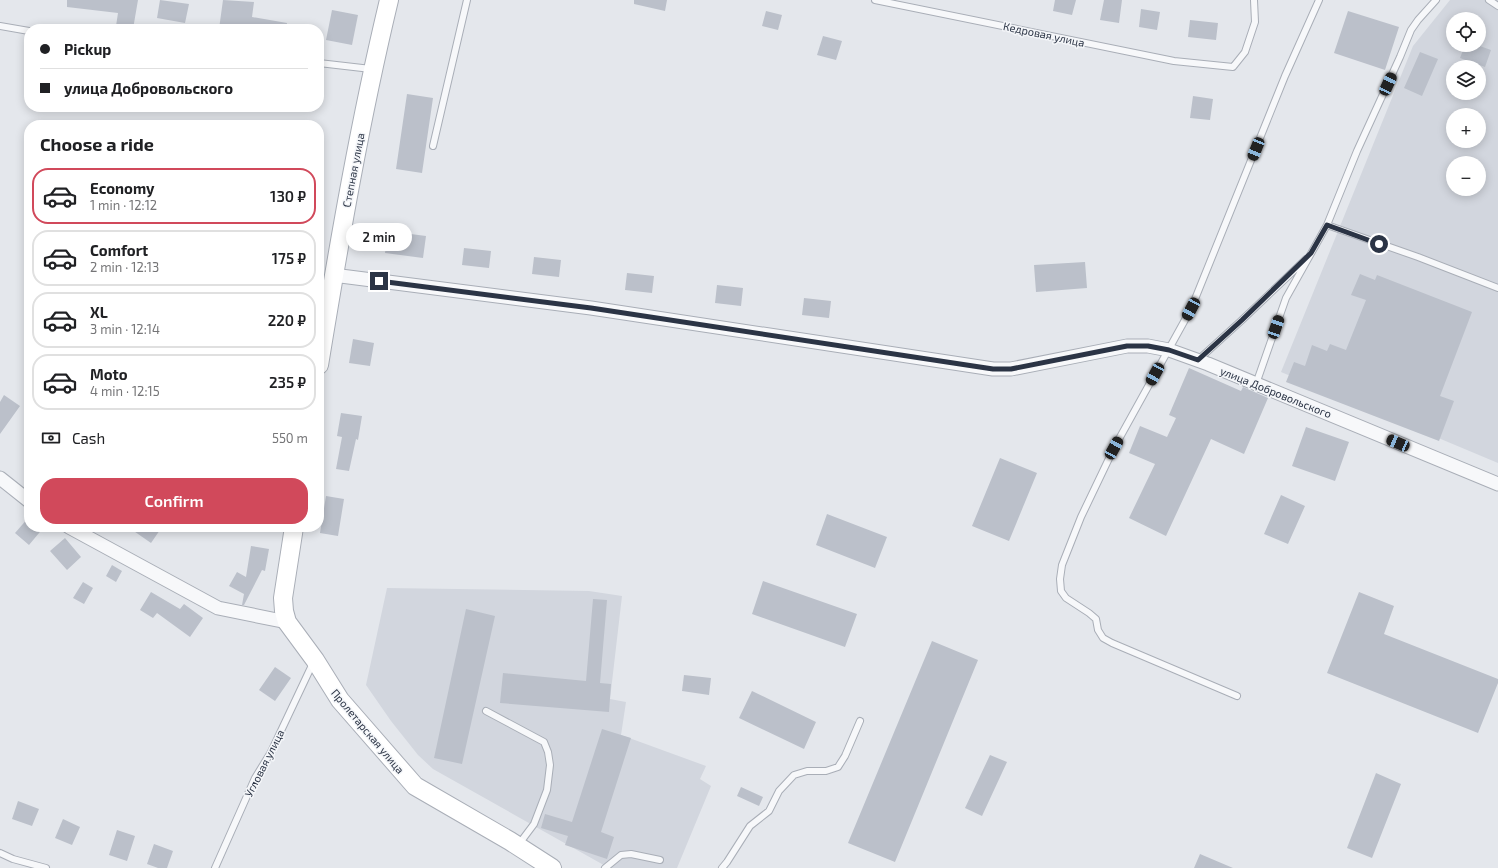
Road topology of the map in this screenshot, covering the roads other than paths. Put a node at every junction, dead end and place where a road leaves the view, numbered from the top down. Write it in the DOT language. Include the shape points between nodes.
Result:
graph roads {
  1 [pos="389,0"];
  2 [pos="467,0"];
  3 [pos="875,0"];
  4 [pos="1254,0"];
  5 [pos="1319,0"];
  6 [pos="1436,0"];
  7 [pos="1489,0"];
  8 [pos="1498,6"];
  9 [pos="0,26"];
  10 [pos="24,30"];
  11 [pos="324,64"];
  12 [pos="373,69"];
  13 [pos="433,146"];
  14 [pos="1327,225"];
  15 [pos="1311,253"];
  16 [pos="333,275"];
  17 [pos="1498,288"];
  18 [pos="324,333"];
  19 [pos="1169,350"];
  20 [pos="1198,360"];
  21 [pos="1256,384"];
  22 [pos="0,478"];
  23 [pos="1498,484"];
  24 [pos="24,497"];
  25 [pos="78,532"];
  26 [pos="293,532"];
  27 [pos="287,622"];
  28 [pos="315,660"];
  29 [pos="1237,696"];
  30 [pos="486,711"];
  31 [pos="860,721"];
  32 [pos="518,846"];
  33 [pos="0,853"];
  34 [pos="660,860"];
  35 [pos="46,868"];
  36 [pos="215,868"];
  37 [pos="552,868"];
  38 [pos="604,868"];
  39 [pos="722,868"];
  1 -- 12 [label="street, Степная улица"];
  2 -- 13 [label="lane"];
  3 -- 4 [label="lane, Кедровая улица" via="1174,61 1233,67 1245,52 1255,22"];
  5 -- 19 [label="lane" via="1285,76 1191,309"];
  6 -- 14 [label="lane" via="1411,30"];
  7 -- 8 [label="lane"];
  9 -- 10 [label="lane"];
  11 -- 12 [label="lane"];
  12 -- 16 [label="street, Степная улица"];
  14 -- 15 [label="lane"];
  14 -- 17 [label="lane"];
  15 -- 20 [label="lane"];
  15 -- 21 [label="lane" via="1286,298"];
  16 -- 18 [label="street, Степная улица"];
  16 -- 19 [label="street, улица Добровольского" via="591,308 993,369 1011,369 1127,346"];
  19 -- 20 [label="street, улица Добровольского"];
  19 -- 29 [label="lane" via="1114,448 1081,517 1062,564 1061,591 1066,598 1096,619 1103,638"];
  20 -- 21 [label="street, улица Добровольского"];
  21 -- 23 [label="street, улица Добровольского"];
  22 -- 24 [label="street"];
  25 -- 27 [label="street" via="218,608"];
  26 -- 27 [label="street" via="283,598"];
  27 -- 28 [label="street, Пролетарская улица"];
  28 -- 32 [label="street, Пролетарская улица" via="340,700 415,786"];
  28 -- 36 [label="lane, Угловая улица" via="271,752 255,778"];
  30 -- 32 [label="lane" via="544,742 548,752 550,765 547,790 534,824"];
  31 -- 39 [label="lane" via="838,767 794,775 779,791 769,811 750,826"];
  32 -- 37 [label="street, Пролетарская улица"];
  33 -- 35 [label="lane"];
  34 -- 38 [label="lane" via="631,854 621,855"];
}
